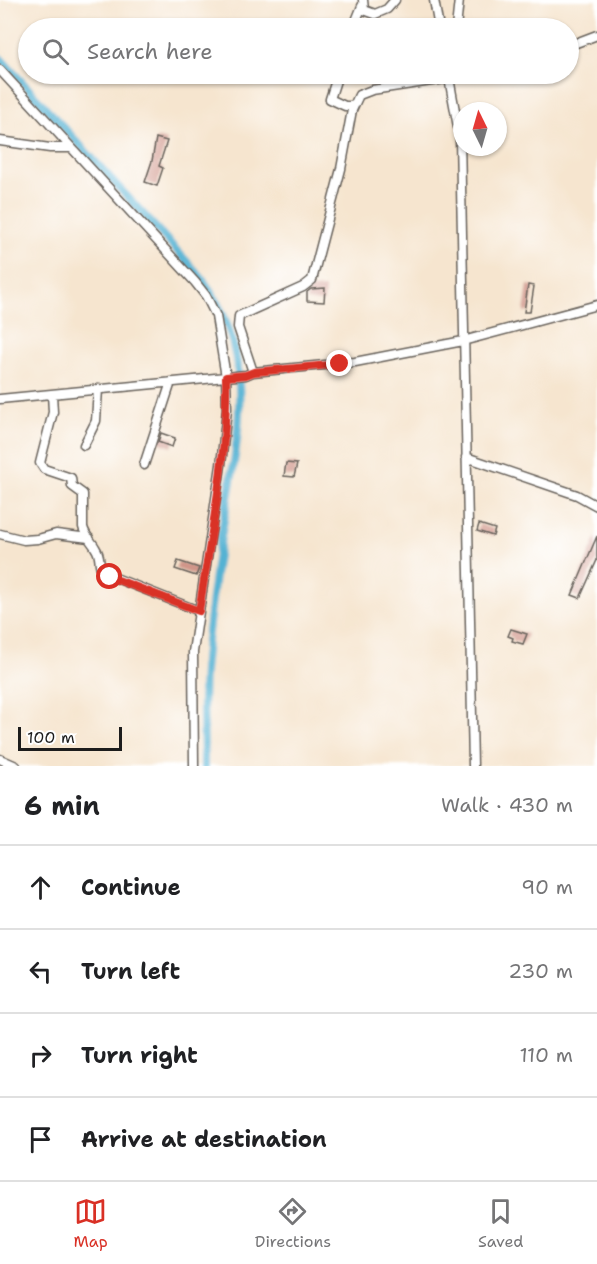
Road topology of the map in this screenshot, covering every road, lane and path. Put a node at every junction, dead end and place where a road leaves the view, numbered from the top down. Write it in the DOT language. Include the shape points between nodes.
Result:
graph roads {
  1 [pos="395,0"];
  2 [pos="434,0"];
  3 [pos="459,0"];
  4 [pos="362,3"];
  5 [pos="357,18"];
  6 [pos="437,18"];
  7 [pos="457,18"];
  8 [pos="597,35"];
  9 [pos="579,42"];
  10 [pos="0,70"];
  11 [pos="335,84"];
  12 [pos="410,84"];
  13 [pos="450,84"];
  14 [pos="350,106"];
  15 [pos="0,141"];
  16 [pos="70,148"];
  17 [pos="597,305"];
  18 [pos="463,340"];
  19 [pos="250,374"];
  20 [pos="230,377"];
  21 [pos="171,382"];
  22 [pos="98,389"];
  23 [pos="52,394"];
  24 [pos="0,399"];
  25 [pos="84,446"];
  26 [pos="466,458"];
  27 [pos="144,465"];
  28 [pos="597,506"];
  29 [pos="0,534"];
  30 [pos="89,538"];
  31 [pos="199,611"];
  32 [pos="0,759"];
  33 [pos="16,766"];
  34 [pos="194,766"];
  35 [pos="472,766"];
  1 -- 4 [label="street" via="375,14 367,12"];
  2 -- 6 [label="street"];
  3 -- 7 [label="street"];
  4 -- 5 [label="street"];
  8 -- 9 [label="street"];
  10 -- 16 [label="street"];
  11 -- 14 [label="street" via="330,99"];
  12 -- 14 [label="street" via="365,92"];
  13 -- 18 [label="street" via="460,138"];
  14 -- 19 [label="street" via="341,169 312,280 239,316 238,327"];
  15 -- 16 [label="street"];
  16 -- 20 [label="street" via="206,296 216,316"];
  17 -- 18 [label="street"];
  18 -- 19 [label="street" via="348,363"];
  18 -- 26 [label="street"];
  19 -- 20 [label="street"];
  20 -- 21 [label="street"];
  20 -- 31 [label="street"];
  21 -- 22 [label="street"];
  21 -- 27 [label="street"];
  22 -- 23 [label="street"];
  22 -- 25 [label="street" via="96,421"];
  23 -- 24 [label="street"];
  23 -- 30 [label="street" via="53,412 40,464 71,478 72,486 83,494 83,527"];
  26 -- 28 [label="street" via="577,495"];
  26 -- 35 [label="street"];
  29 -- 30 [label="street" via="24,540 56,534"];
  30 -- 31 [label="street" via="103,573"];
  31 -- 34 [label="street" via="194,652"];
  32 -- 33 [label="street"];
}
